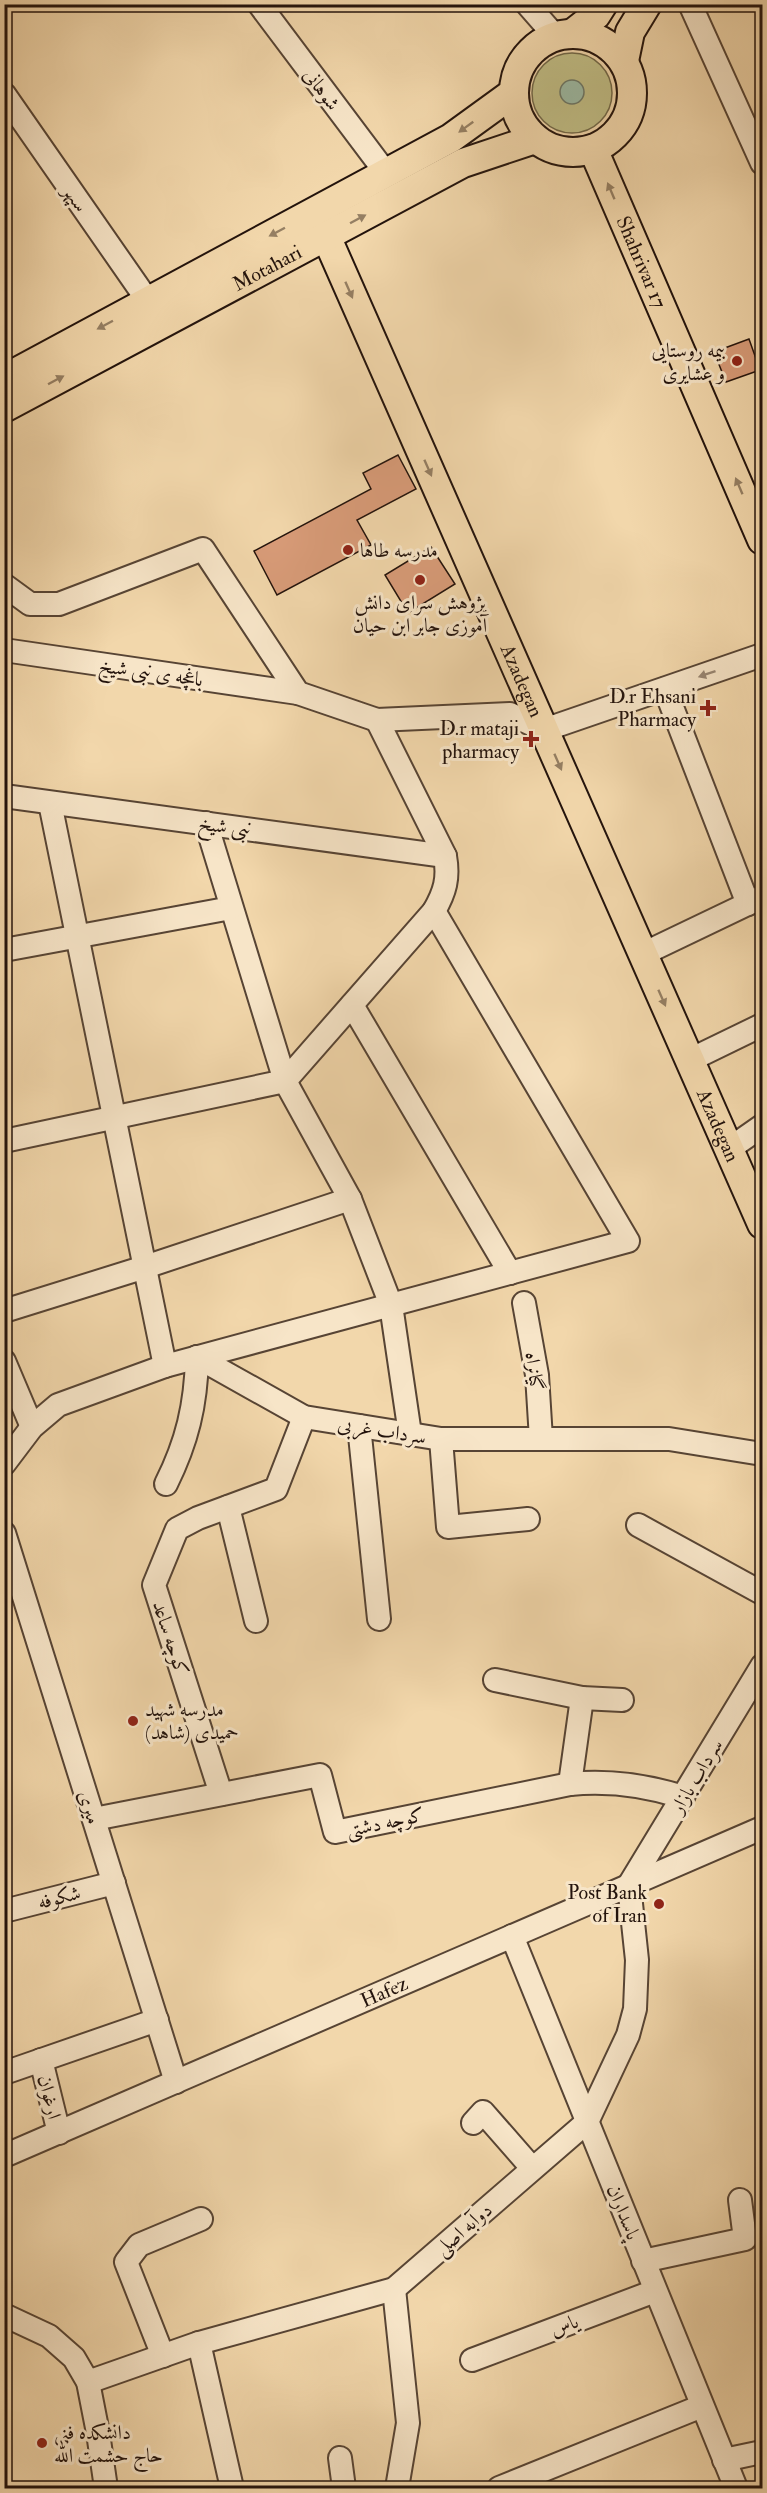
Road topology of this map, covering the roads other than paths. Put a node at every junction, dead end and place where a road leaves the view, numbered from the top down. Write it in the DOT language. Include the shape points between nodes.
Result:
graph roads {
  1 [pos="259,4"];
  2 [pos="527,4"];
  3 [pos="603,4"];
  4 [pos="647,4"];
  5 [pos="690,4"];
  6 [pos="564,35"];
  7 [pos="624,61"];
  8 [pos="513,93"];
  9 [pos="4,94"];
  10 [pos="535,139"];
  11 [pos="593,149"];
  12 [pos="762,163"];
  13 [pos="386,173"];
  14 [pos="326,236"];
  15 [pos="148,302"];
  16 [pos="4,379"];
  17 [pos="4,408"];
  18 [pos="762,540"];
  19 [pos="4,585"];
  20 [pos="4,650"];
  21 [pos="762,655"];
  22 [pos="664,689"];
  23 [pos="298,693"];
  24 [pos="376,720"];
  25 [pos="544,730"];
  26 [pos="4,796"];
  27 [pos="50,803"];
  28 [pos="206,824"];
  29 [pos="445,856"];
  30 [pos="755,901"];
  31 [pos="231,908"];
  32 [pos="434,911"];
  33 [pos="76,937"];
  34 [pos="4,950"];
  35 [pos="643,954"];
  36 [pos="352,1005"];
  37 [pos="762,1025"];
  38 [pos="690,1060"];
  39 [pos="285,1081"];
  40 [pos="114,1116"];
  41 [pos="762,1127"];
  42 [pos="4,1141"];
  43 [pos="729,1149"];
  44 [pos="350,1199"];
  45 [pos="762,1224"];
  46 [pos="145,1267"];
  47 [pos="510,1273"];
  48 [pos="524,1303"];
  49 [pos="391,1305"];
  50 [pos="4,1311"];
  51 [pos="196,1357"];
  52 [pos="4,1361"];
  53 [pos="165,1366"];
  54 [pos="304,1417"];
  55 [pos="359,1426"];
  56 [pos="32,1427"];
  57 [pos="410,1434"];
  58 [pos="441,1439"];
  59 [pos="541,1439"];
  60 [pos="762,1455"];
  61 [pos="4,1464"];
  62 [pos="166,1484"];
  63 [pos="228,1507"];
  64 [pos="528,1519"];
  65 [pos="638,1525"];
  66 [pos="4,1533"];
  67 [pos="762,1593"];
  68 [pos="379,1619"];
  69 [pos="256,1621"];
  70 [pos="762,1666"];
  71 [pos="495,1680"];
  72 [pos="582,1698"];
  73 [pos="622,1700"];
  74 [pos="570,1784"];
  75 [pos="221,1794"];
  76 [pos="683,1797"];
  77 [pos="94,1819"];
  78 [pos="762,1828"];
  79 [pos="114,1883"];
  80 [pos="629,1886"];
  81 [pos="4,1911"];
  82 [pos="512,1936"];
  83 [pos="157,2020"];
  84 [pos="41,2060"];
  85 [pos="4,2073"];
  86 [pos="176,2082"];
  87 [pos="587,2122"];
  88 [pos="473,2123"];
  89 [pos="59,2133"];
  90 [pos="4,2157"];
  91 [pos="532,2168"];
  92 [pos="740,2200"];
  93 [pos="201,2218"];
  94 [pos="644,2260"];
  95 [pos="394,2289"];
  96 [pos="656,2291"];
  97 [pos="4,2315"];
  98 [pos="199,2343"];
  99 [pos="163,2356"];
  100 [pos="472,2360"];
  101 [pos="88,2382"];
  102 [pos="702,2406"];
  103 [pos="762,2452"];
  104 [pos="340,2458"];
  105 [pos="724,2460"];
  106 [pos="106,2488"];
  107 [pos="231,2488"];
  108 [pos="344,2488"];
  109 [pos="397,2488"];
  110 [pos="499,2488"];
  111 [pos="736,2488"];
  1 -- 13 [label="street, شوهانی"];
  2 -- 6 [label="street"];
  3 -- 6 [label="main road" via="596,15"];
  4 -- 7 [label="main road" via="630,32"];
  5 -- 12 [label="street"];
  6 -- 7 [label="main road" via="591,36 608,45"];
  6 -- 8 [label="main road" via="538,45 525,58"];
  7 -- 11 [label="main road" via="633,92 630,110 622,127"];
  8 -- 10 [label="main road" via="516,112"];
  8 -- 13 [label="main road, Motahari, one-way" via="451,138"];
  9 -- 15 [label="street, سپهر"];
  10 -- 11 [label="main road" via="556,150 574,153"];
  14 -- 10 [label="main road, Motahari, one-way" via="463,163"];
  18 -- 11 [label="main road, Shahrivar 17, one-way"];
  13 -- 15 [label="main road, Motahari, one-way"];
  17 -- 14 [label="main road, Motahari, one-way"];
  14 -- 25 [label="main road, Azadegan, one-way"];
  15 -- 16 [label="main road, Motahari, one-way"];
  19 -- 23 [label="street" via="30,604 59,604 203,549"];
  20 -- 23 [label="street, باغچه ی نبی شیخ"];
  21 -- 22 [label="street, one-way"];
  22 -- 25 [label="street"];
  22 -- 30 [label="street"];
  23 -- 24 [label="street, باغچه ی نبی شیخ"];
  24 -- 25 [label="street" via="510,714"];
  24 -- 29 [label="street"];
  25 -- 35 [label="main road, Azadegan, one-way"];
  26 -- 27 [label="street, نبی شیخ"];
  27 -- 28 [label="street, نبی شیخ"];
  27 -- 33 [label="street"];
  28 -- 29 [label="street, نبی شیخ"];
  28 -- 31 [label="street"];
  29 -- 32 [label="street" via="445,892"];
  30 -- 35 [label="street"];
  31 -- 33 [label="street"];
  31 -- 39 [label="street"];
  32 -- 36 [label="street"];
  32 -- 47 [label="street" via="628,1241"];
  33 -- 34 [label="street"];
  33 -- 40 [label="street"];
  35 -- 38 [label="main road, Azadegan, one-way"];
  36 -- 39 [label="street"];
  36 -- 47 [label="street"];
  37 -- 38 [label="street"];
  38 -- 43 [label="main road, Azadegan"];
  39 -- 40 [label="street"];
  39 -- 44 [label="street"];
  40 -- 42 [label="street"];
  40 -- 46 [label="street"];
  41 -- 43 [label="street"];
  43 -- 45 [label="main road, Azadegan"];
  44 -- 46 [label="street"];
  44 -- 49 [label="street"];
  46 -- 50 [label="street"];
  46 -- 53 [label="street"];
  47 -- 49 [label="street"];
  48 -- 59 [label="street, گیانراه" via="537,1375"];
  49 -- 51 [label="street"];
  49 -- 57 [label="street"];
  51 -- 53 [label="street"];
  51 -- 54 [label="street, سرداب غربی"];
  51 -- 62 [label="street" via="196,1389 182,1452"];
  52 -- 56 [label="street"];
  53 -- 56 [label="street" via="58,1405"];
  54 -- 55 [label="street, سرداب غربی"];
  54 -- 63 [label="street" via="276,1489"];
  55 -- 57 [label="street, سرداب غربی"];
  55 -- 68 [label="street"];
  56 -- 61 [label="street"];
  57 -- 58 [label="street, سرداب غربی"];
  58 -- 59 [label="street, سرداب غربی"];
  58 -- 64 [label="street" via="448,1527"];
  59 -- 60 [label="street, سرداب غربی" via="669,1439"];
  63 -- 69 [label="street"];
  63 -- 75 [label="street, کوچه ساعد" via="177,1529 154,1586"];
  65 -- 67 [label="street"];
  66 -- 77 [label="street, میری"];
  70 -- 76 [label="street, سرداب بازار"];
  71 -- 72 [label="street"];
  72 -- 73 [label="street"];
  72 -- 74 [label="street"];
  74 -- 75 [label="street, کوچه دشتی" via="335,1832 320,1775"];
  74 -- 76 [label="street, کوچه دشتی" via="616,1782"];
  75 -- 77 [label="street, کوچه دشتی"];
  76 -- 80 [label="street, سرداب بازار"];
  77 -- 79 [label="street, میری"];
  78 -- 80 [label="street, Hafez"];
  79 -- 81 [label="street, شکوفه"];
  79 -- 83 [label="street, میری"];
  80 -- 82 [label="street, Hafez"];
  80 -- 87 [label="street, دوآبه اصلی" via="636,1960 635,2009 628,2035"];
  82 -- 86 [label="street, Hafez"];
  82 -- 87 [label="street, پاسداران"];
  83 -- 84 [label="street"];
  83 -- 86 [label="street, میری"];
  84 -- 85 [label="street"];
  84 -- 89 [label="street, ارغوان"];
  86 -- 89 [label="street, Hafez"];
  87 -- 91 [label="street, دوآبه اصلی"];
  87 -- 94 [label="street, پاسداران"];
  88 -- 91 [label="street" via="483,2112"];
  89 -- 90 [label="street, Hafez"];
  91 -- 95 [label="street, دوآبه اصلی"];
  92 -- 94 [label="street" via="745,2239"];
  93 -- 99 [label="street" via="139,2245 126,2262"];
  94 -- 96 [label="street, پاسداران"];
  95 -- 98 [label="street, دوآبه اصلی"];
  95 -- 109 [label="street" via="408,2422"];
  96 -- 100 [label="street, یاس"];
  96 -- 102 [label="street, پاسداران"];
  97 -- 101 [label="street" via="49,2336 74,2358"];
  98 -- 99 [label="street, دوآبه اصلی"];
  98 -- 107 [label="street"];
  99 -- 101 [label="street, دوآبه اصلی"];
  101 -- 106 [label="street"];
  102 -- 105 [label="street, پاسداران"];
  102 -- 110 [label="street"];
  103 -- 105 [label="street"];
  104 -- 108 [label="street"];
  105 -- 111 [label="street, پاسداران"];
}
